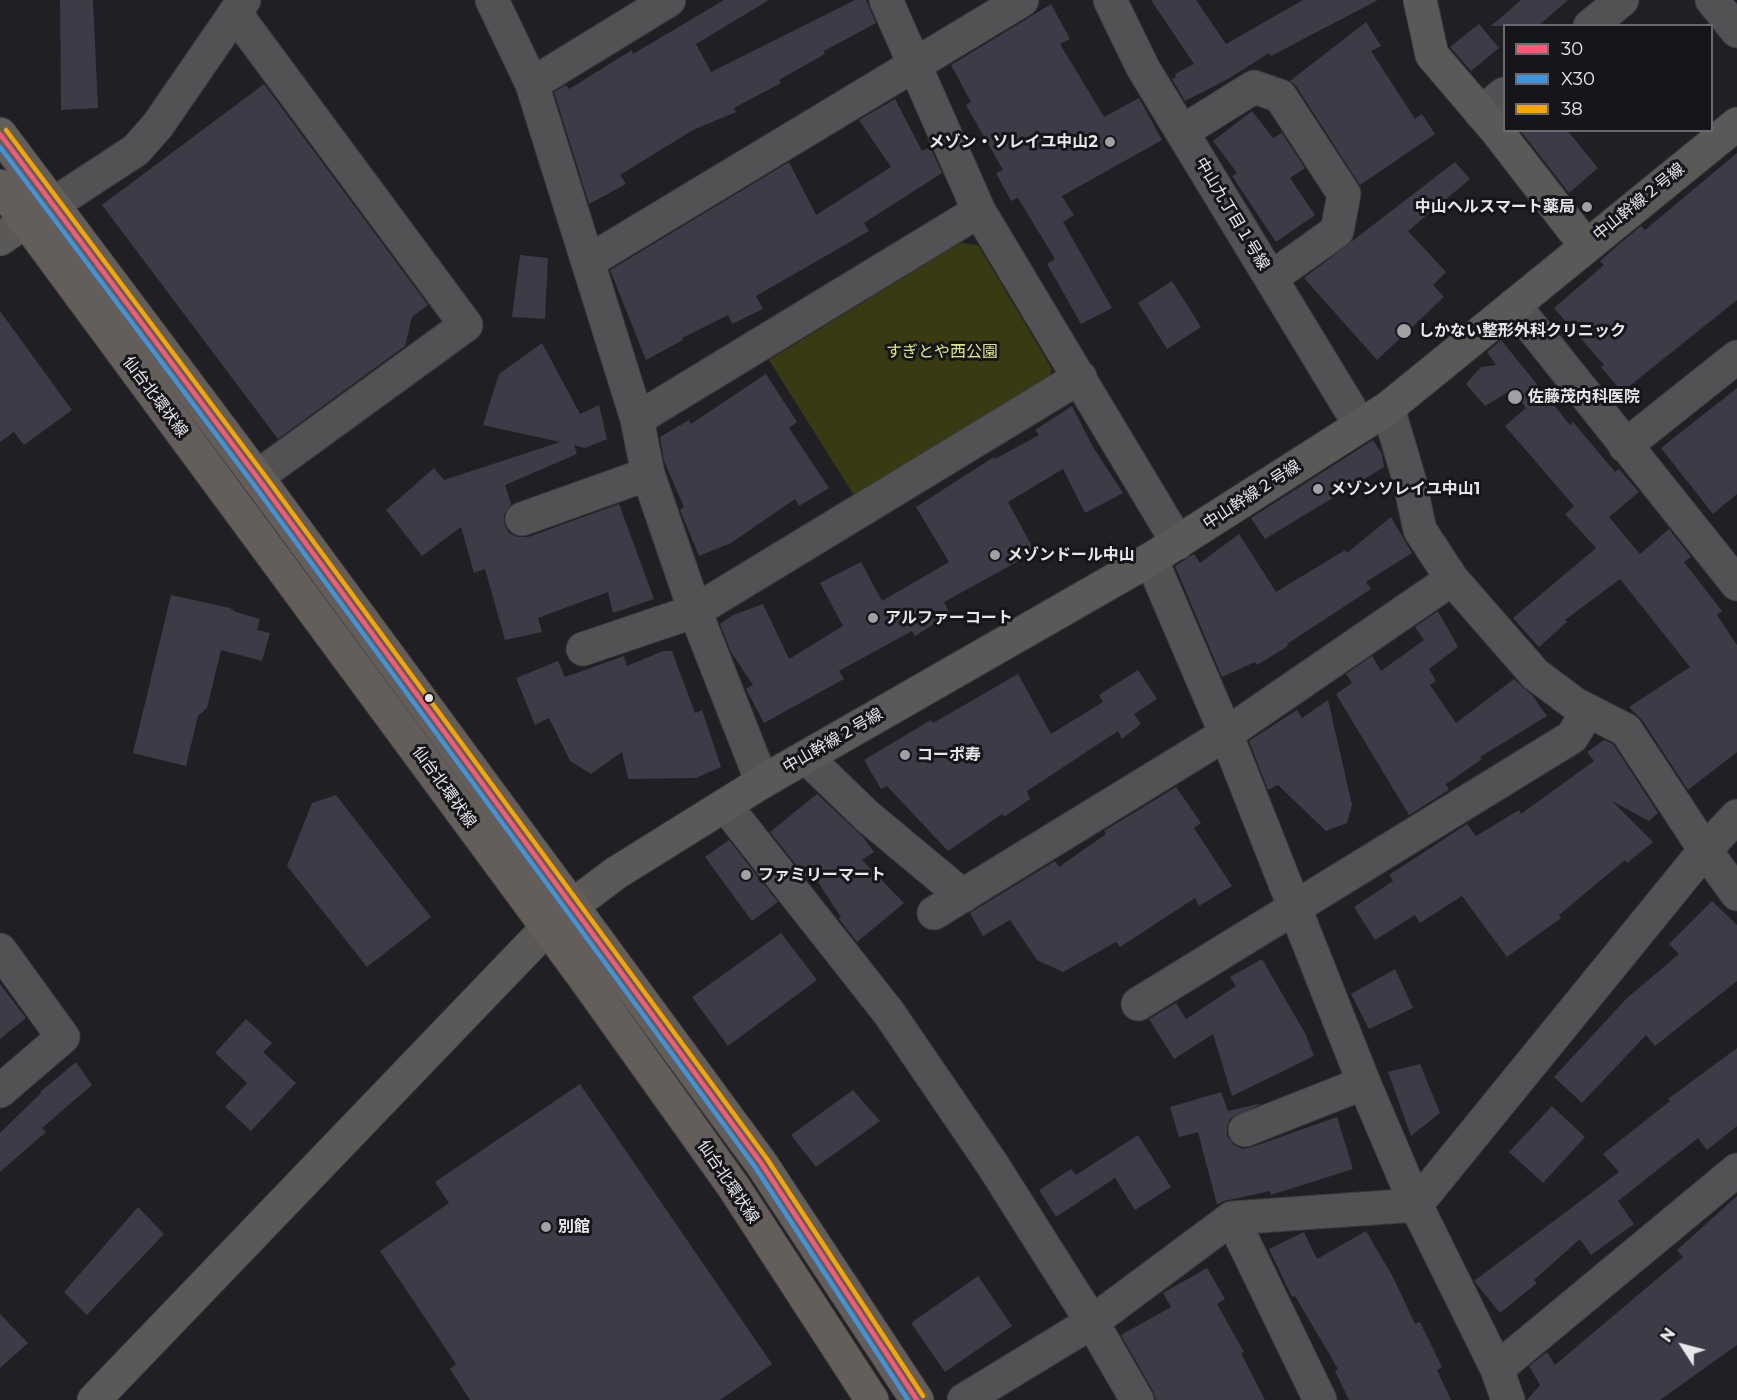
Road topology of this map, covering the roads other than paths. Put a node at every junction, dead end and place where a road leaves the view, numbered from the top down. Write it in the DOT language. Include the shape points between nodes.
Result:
graph roads {
  1 [pos="492,0"];
  2 [pos="669,0"];
  3 [pos="886,0"];
  4 [pos="1022,0"];
  5 [pos="1110,0"];
  6 [pos="1420,0"];
  7 [pos="1622,0"];
  8 [pos="1713,0"];
  9 [pos="240,7"];
  10 [pos="1592,24"];
  11 [pos="1737,31"];
  12 [pos="915,66"];
  13 [pos="532,84"];
  14 [pos="1493,103"];
  15 [pos="1503,118"];
  16 [pos="1737,124"];
  17 [pos="1182,132"];
  18 [pos="1512,132"];
  19 [pos="0,134"];
  20 [pos="0,186"];
  21 [pos="979,211"];
  22 [pos="26,222"];
  23 [pos="1586,246"];
  24 [pos="589,261"];
  25 [pos="1271,278"];
  26 [pos="1514,305"];
  27 [pos="1737,357"];
  28 [pos="1080,377"];
  29 [pos="1374,416"];
  30 [pos="637,419"];
  31 [pos="1625,446"];
  32 [pos="648,474"];
  33 [pos="257,477"];
  34 [pos="522,519"];
  35 [pos="1164,551"];
  36 [pos="1734,573"];
  37 [pos="1452,579"];
  38 [pos="695,611"];
  39 [pos="583,649"];
  40 [pos="1588,711"];
  41 [pos="1227,734"];
  42 [pos="807,757"];
  43 [pos="762,782"];
  44 [pos="725,805"];
  45 [pos="1737,816"];
  46 [pos="1705,850"];
  47 [pos="1737,894"];
  48 [pos="963,896"];
  49 [pos="572,906"];
  50 [pos="1295,906"];
  51 [pos="934,914"];
  52 [pos="547,928"];
  53 [pos="0,950"];
  54 [pos="1138,1004"];
  55 [pos="1364,1083"];
  56 [pos="0,1091"];
  57 [pos="1245,1130"];
  58 [pos="1737,1170"];
  59 [pos="1416,1205"];
  60 [pos="1232,1218"];
  61 [pos="1092,1322"];
  62 [pos="1497,1369"];
  63 [pos="94,1400"];
  64 [pos="872,1400"];
  65 [pos="917,1400"];
  66 [pos="964,1400"];
  67 [pos="1137,1400"];
  68 [pos="1320,1400"];
  69 [pos="1508,1400"];
  1 -- 13 [label="street"];
  2 -- 13 [label="street"];
  3 -- 12 [label="street"];
  4 -- 12 [label="street"];
  5 -- 17 [label="street, 中山九丁目１号線" via="1143,68"];
  6 -- 14 [label="street" via="1432,55"];
  7 -- 10 [label="street"];
  8 -- 11 [label="street"];
  9 -- 22 [label="street" via="158,125 136,150"];
  9 -- 33 [label="street" via="466,325"];
  12 -- 21 [label="street"];
  12 -- 24 [label="street"];
  13 -- 24 [label="street"];
  14 -- 15 [label="street"];
  16 -- 23 [label="street, 中山幹線２号線"];
  17 -- 25 [label="street, 中山九丁目１号線"];
  17 -- 25 [label="street" via="1254,87 1280,96 1344,194 1337,231"];
  18 -- 23 [label="street"];
  19 -- 22 [label="main road, 仙台北環状線"];
  20 -- 22 [label="main road, 仙台北環状線"];
  21 -- 28 [label="street"];
  21 -- 30 [label="street"];
  22 -- 33 [label="main road, 仙台北環状線"];
  22 -- 52 [label="main road, 仙台北環状線"];
  23 -- 26 [label="street, 中山幹線２号線"];
  24 -- 30 [label="street"];
  25 -- 29 [label="street, 中山九丁目１号線"];
  26 -- 29 [label="street, 中山幹線２号線" via="1415,388"];
  26 -- 31 [label="street"];
  27 -- 31 [label="street"];
  28 -- 35 [label="street"];
  28 -- 38 [label="street"];
  29 -- 35 [label="street, 中山幹線２号線"];
  29 -- 37 [label="street, 中山九丁目１号線" via="1408,479 1420,530"];
  30 -- 32 [label="street"];
  31 -- 36 [label="street"];
  32 -- 34 [label="street"];
  32 -- 38 [label="street"];
  33 -- 49 [label="main road, 仙台北環状線"];
  35 -- 41 [label="street"];
  35 -- 42 [label="street, 中山幹線２号線"];
  37 -- 40 [label="street, 中山九丁目１号線" via="1535,674"];
  37 -- 41 [label="street"];
  38 -- 39 [label="street"];
  38 -- 43 [label="street"];
  40 -- 46 [label="street, 中山九丁目１号線" via="1626,730"];
  40 -- 50 [label="street" via="1572,738"];
  41 -- 48 [label="street"];
  41 -- 50 [label="street"];
  42 -- 43 [label="street, 中山幹線２号線"];
  42 -- 48 [label="street" via="867,816"];
  43 -- 44 [label="street, 中山幹線２号線"];
  44 -- 49 [label="street, 中山幹線２号線" via="616,873"];
  44 -- 61 [label="street" via="889,1013 992,1164"];
  45 -- 46 [label="street"];
  46 -- 47 [label="street, 中山九丁目１号線"];
  46 -- 59 [label="street"];
  48 -- 51 [label="street"];
  49 -- 52 [label="street, 中山幹線２号線"];
  49 -- 65 [label="main road, 仙台北環状線" via="761,1163"];
  50 -- 54 [label="street"];
  50 -- 55 [label="street"];
  52 -- 63 [label="street, 中山幹線２号線"];
  52 -- 64 [label="main road, 仙台北環状線" via="733,1186"];
  53 -- 56 [label="street" via="63,1037"];
  55 -- 57 [label="street"];
  55 -- 59 [label="street"];
  58 -- 62 [label="street"];
  59 -- 60 [label="street"];
  59 -- 62 [label="street"];
  60 -- 61 [label="street"];
  60 -- 68 [label="street"];
  61 -- 66 [label="street"];
  61 -- 67 [label="street"];
  62 -- 69 [label="street"];
}
